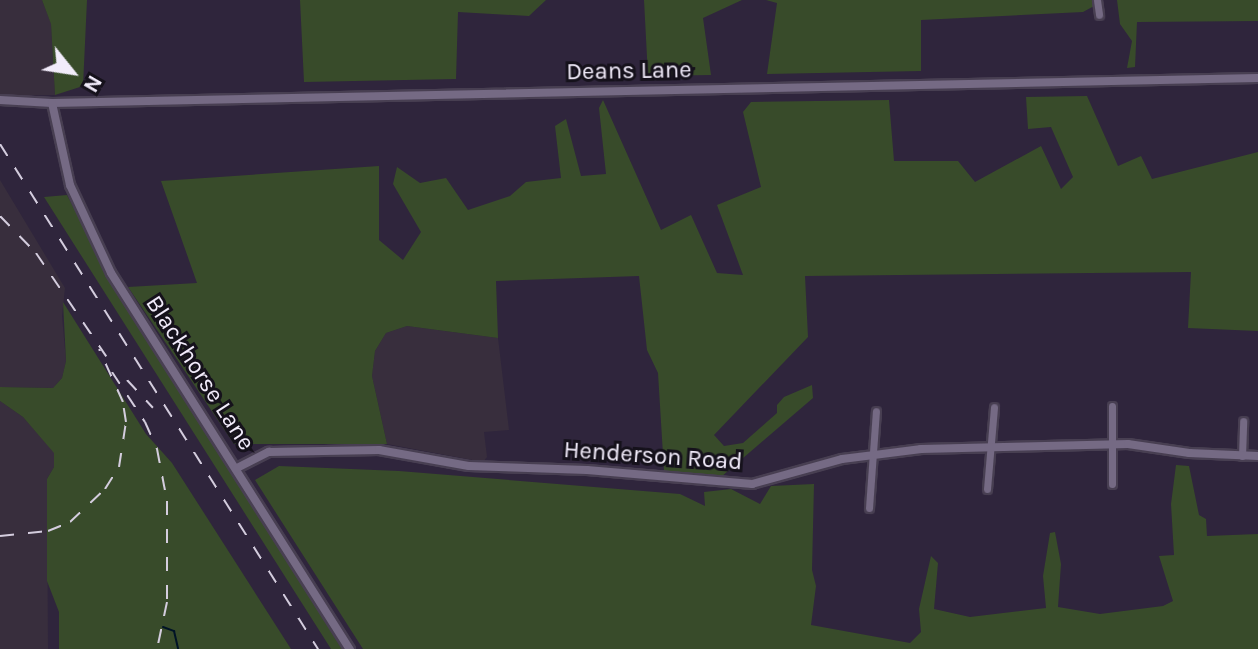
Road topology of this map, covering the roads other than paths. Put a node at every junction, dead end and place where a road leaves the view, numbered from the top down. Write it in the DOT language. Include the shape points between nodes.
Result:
graph roads {
  1 [pos="1097,0"];
  2 [pos="1099,15"];
  3 [pos="1258,78"];
  4 [pos="0,100"];
  5 [pos="52,103"];
  6 [pos="1112,406"];
  7 [pos="994,407"];
  8 [pos="876,411"];
  9 [pos="1243,421"];
  10 [pos="1113,444"];
  11 [pos="991,446"];
  12 [pos="873,455"];
  13 [pos="1242,456"];
  14 [pos="1258,456"];
  15 [pos="237,468"];
  16 [pos="1112,484"];
  17 [pos="987,489"];
  18 [pos="869,508"];
  19 [pos="350,649"];
  1 -- 2 [label="street"];
  3 -- 5 [label="street, Deans Lane"];
  4 -- 5 [label="street, Deans Lane"];
  5 -- 15 [label="street, Blackhorse Lane" via="70,185 84,221 111,273"];
  6 -- 10 [label="street"];
  7 -- 11 [label="street"];
  8 -- 12 [label="street"];
  9 -- 13 [label="street"];
  10 -- 11 [label="street, Henderson Road"];
  10 -- 13 [label="street, Henderson Road"];
  10 -- 16 [label="street"];
  11 -- 12 [label="street, Henderson Road"];
  11 -- 17 [label="street"];
  12 -- 15 [label="street, Henderson Road" via="744,484 469,466 379,450 269,452"];
  12 -- 18 [label="street"];
  13 -- 14 [label="street, Henderson Road"];
  15 -- 19 [label="street, Blackhorse Lane"];
}
